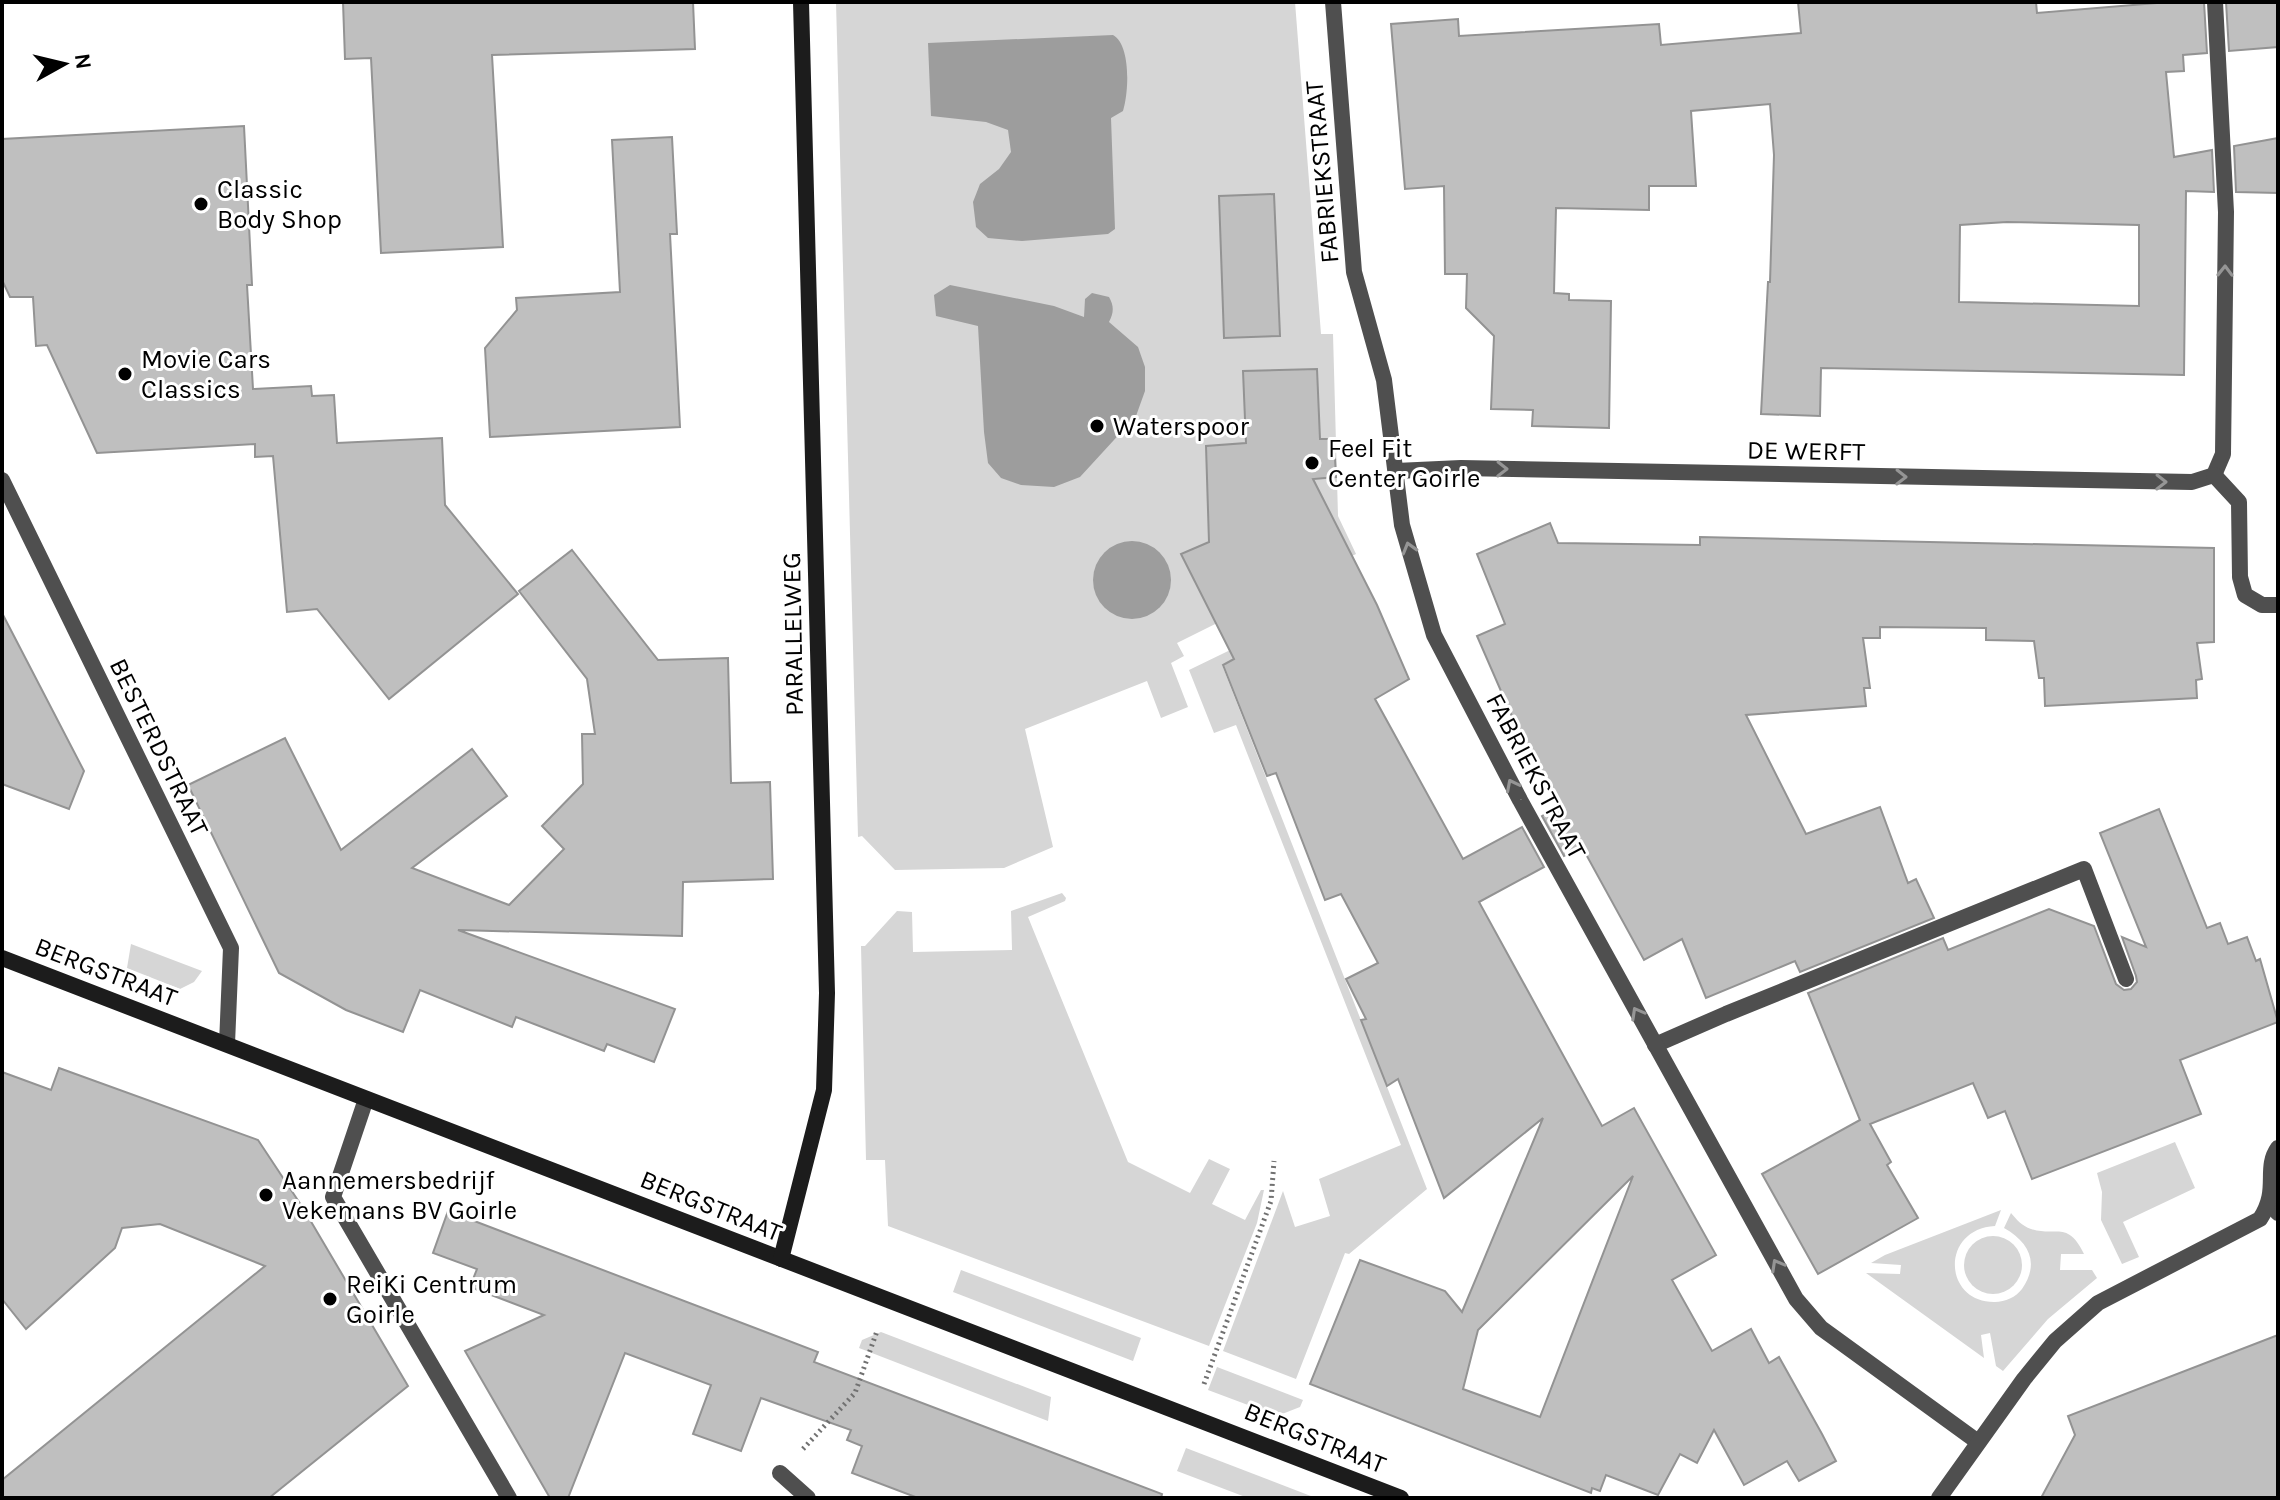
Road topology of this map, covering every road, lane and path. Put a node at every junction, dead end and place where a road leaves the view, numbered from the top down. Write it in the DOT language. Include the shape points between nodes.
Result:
graph roads {
  1 [pos="801,2"];
  2 [pos="1333,2"];
  3 [pos="2215,2"];
  4 [pos="1396,471"];
  5 [pos="2214,475"];
  6 [pos="2,480"];
  7 [pos="2278,605"];
  8 [pos="2,958"];
  9 [pos="2126,979"];
  10 [pos="227,1044"];
  11 [pos="1655,1045"];
  12 [pos="366,1099"];
  13 [pos="2278,1148"];
  14 [pos="1274,1161"];
  15 [pos="2275,1210"];
  16 [pos="781,1259"];
  17 [pos="887,1300"];
  18 [pos="1193,1416"];
  19 [pos="1978,1442"];
  20 [pos="780,1473"];
  21 [pos="1370,1492"];
  22 [pos="509,1498"];
  23 [pos="808,1498"];
  24 [pos="1401,1498"];
  25 [pos="1939,1498"];
  1 -- 16 [label="street, PARALLELWEG" via="827,993 824,1090"];
  2 -- 4 [label="street, FABRIEKSTRAAT" via="1354,272 1384,380"];
  5 -- 3 [label="street, one-way" via="2223,454 2226,212"];
  4 -- 5 [label="street, DE WERFT, one-way" via="1477,468 2192,482"];
  11 -- 4 [label="street, FABRIEKSTRAAT, one-way" via="1434,635 1402,525"];
  5 -- 7 [label="street" via="2239,502 2245,595 2262,605"];
  6 -- 10 [label="street, BESTERDSTRAAT" via="231,948"];
  8 -- 10 [label="street, BERGSTRAAT"];
  9 -- 11 [label="street" via="2084,869"];
  10 -- 12 [label="street, BERGSTRAAT"];
  19 -- 11 [label="street, FABRIEKSTRAAT, one-way" via="1851,1352 1796,1299"];
  12 -- 16 [label="street, BERGSTRAAT"];
  12 -- 22 [label="street" via="333,1197"];
  13 -- 15 [label="street" via="2273,1155"];
  14 -- 18 [label="path" via="1271,1201"];
  15 -- 19 [label="street" via="2098,1303 2055,1341"];
  16 -- 17 [label="street, BERGSTRAAT"];
  17 -- 18 [label="street, BERGSTRAAT"];
  17 -- 20 [label="path" via="855,1393"];
  18 -- 21 [label="street, BERGSTRAAT"];
  19 -- 25 [label="street"];
  20 -- 23 [label="street"];
  21 -- 24 [label="street, BERGSTRAAT"];
}
